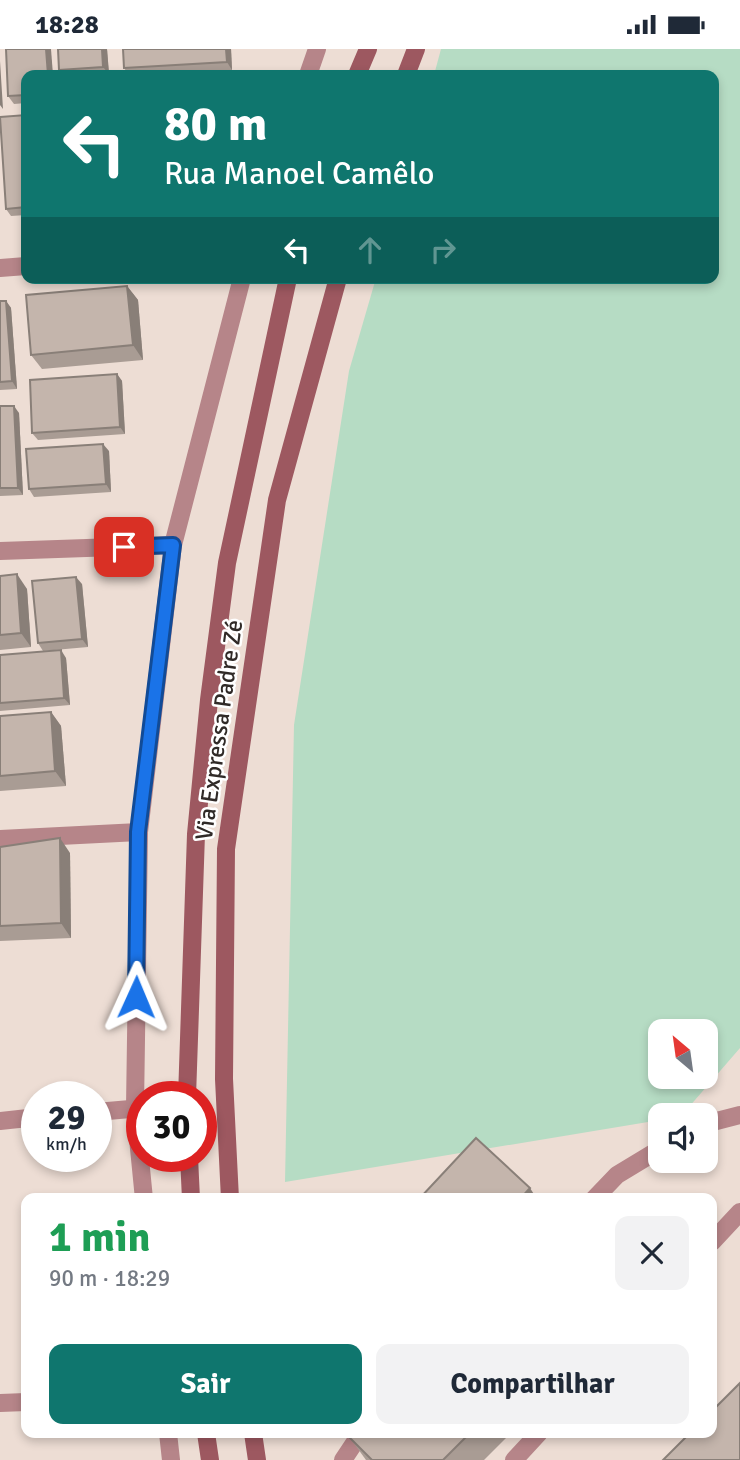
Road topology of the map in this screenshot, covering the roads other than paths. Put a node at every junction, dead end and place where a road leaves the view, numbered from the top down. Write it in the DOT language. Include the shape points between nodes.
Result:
graph roads {
  1 [pos="317,49"];
  2 [pos="368,49"];
  3 [pos="416,49"];
  4 [pos="310,70"];
  5 [pos="359,70"];
  6 [pos="408,70"];
  7 [pos="21,266"];
  8 [pos="0,268"];
  9 [pos="240,284"];
  10 [pos="287,284"];
  11 [pos="336,284"];
  12 [pos="173,545"];
  13 [pos="0,551"];
  14 [pos="138,832"];
  15 [pos="0,839"];
  16 [pos="138,1081"];
  17 [pos="188,1081"];
  18 [pos="740,1115"];
  19 [pos="21,1119"];
  20 [pos="0,1121"];
  21 [pos="718,1121"];
  22 [pos="648,1156"];
  23 [pos="142,1172"];
  24 [pos="190,1172"];
  25 [pos="144,1193"];
  26 [pos="191,1193"];
  27 [pos="230,1193"];
  28 [pos="600,1193"];
  29 [pos="740,1212"];
  30 [pos="717,1237"];
  31 [pos="21,1402"];
  32 [pos="0,1403"];
  33 [pos="169,1438"];
  34 [pos="207,1438"];
  35 [pos="254,1438"];
  36 [pos="359,1438"];
  37 [pos="534,1438"];
  38 [pos="171,1460"];
  39 [pos="209,1460"];
  40 [pos="257,1460"];
  41 [pos="344,1460"];
  42 [pos="514,1460"];
  1 -- 4 [label="street"];
  2 -- 5 [label="main road"];
  3 -- 6 [label="main road"];
  7 -- 8 [label="street"];
  9 -- 12 [label="street"];
  10 -- 17 [label="main road, Via Expressa Padre Zé" via="227,563 209,700 196,834"];
  11 -- 27 [label="main road, Via Expressa Padre Zé" via="277,500 226,849 224,1079"];
  12 -- 13 [label="street"];
  12 -- 14 [label="street"];
  14 -- 15 [label="street"];
  14 -- 16 [label="street"];
  18 -- 21 [label="street"];
  19 -- 20 [label="street"];
  22 -- 28 [label="street" via="617,1175"];
  23 -- 25 [label="street"];
  24 -- 26 [label="main road"];
  29 -- 30 [label="street"];
  31 -- 32 [label="street"];
  33 -- 38 [label="street"];
  34 -- 39 [label="main road"];
  35 -- 40 [label="main road"];
  36 -- 41 [label="street"];
  37 -- 42 [label="street"];
}
